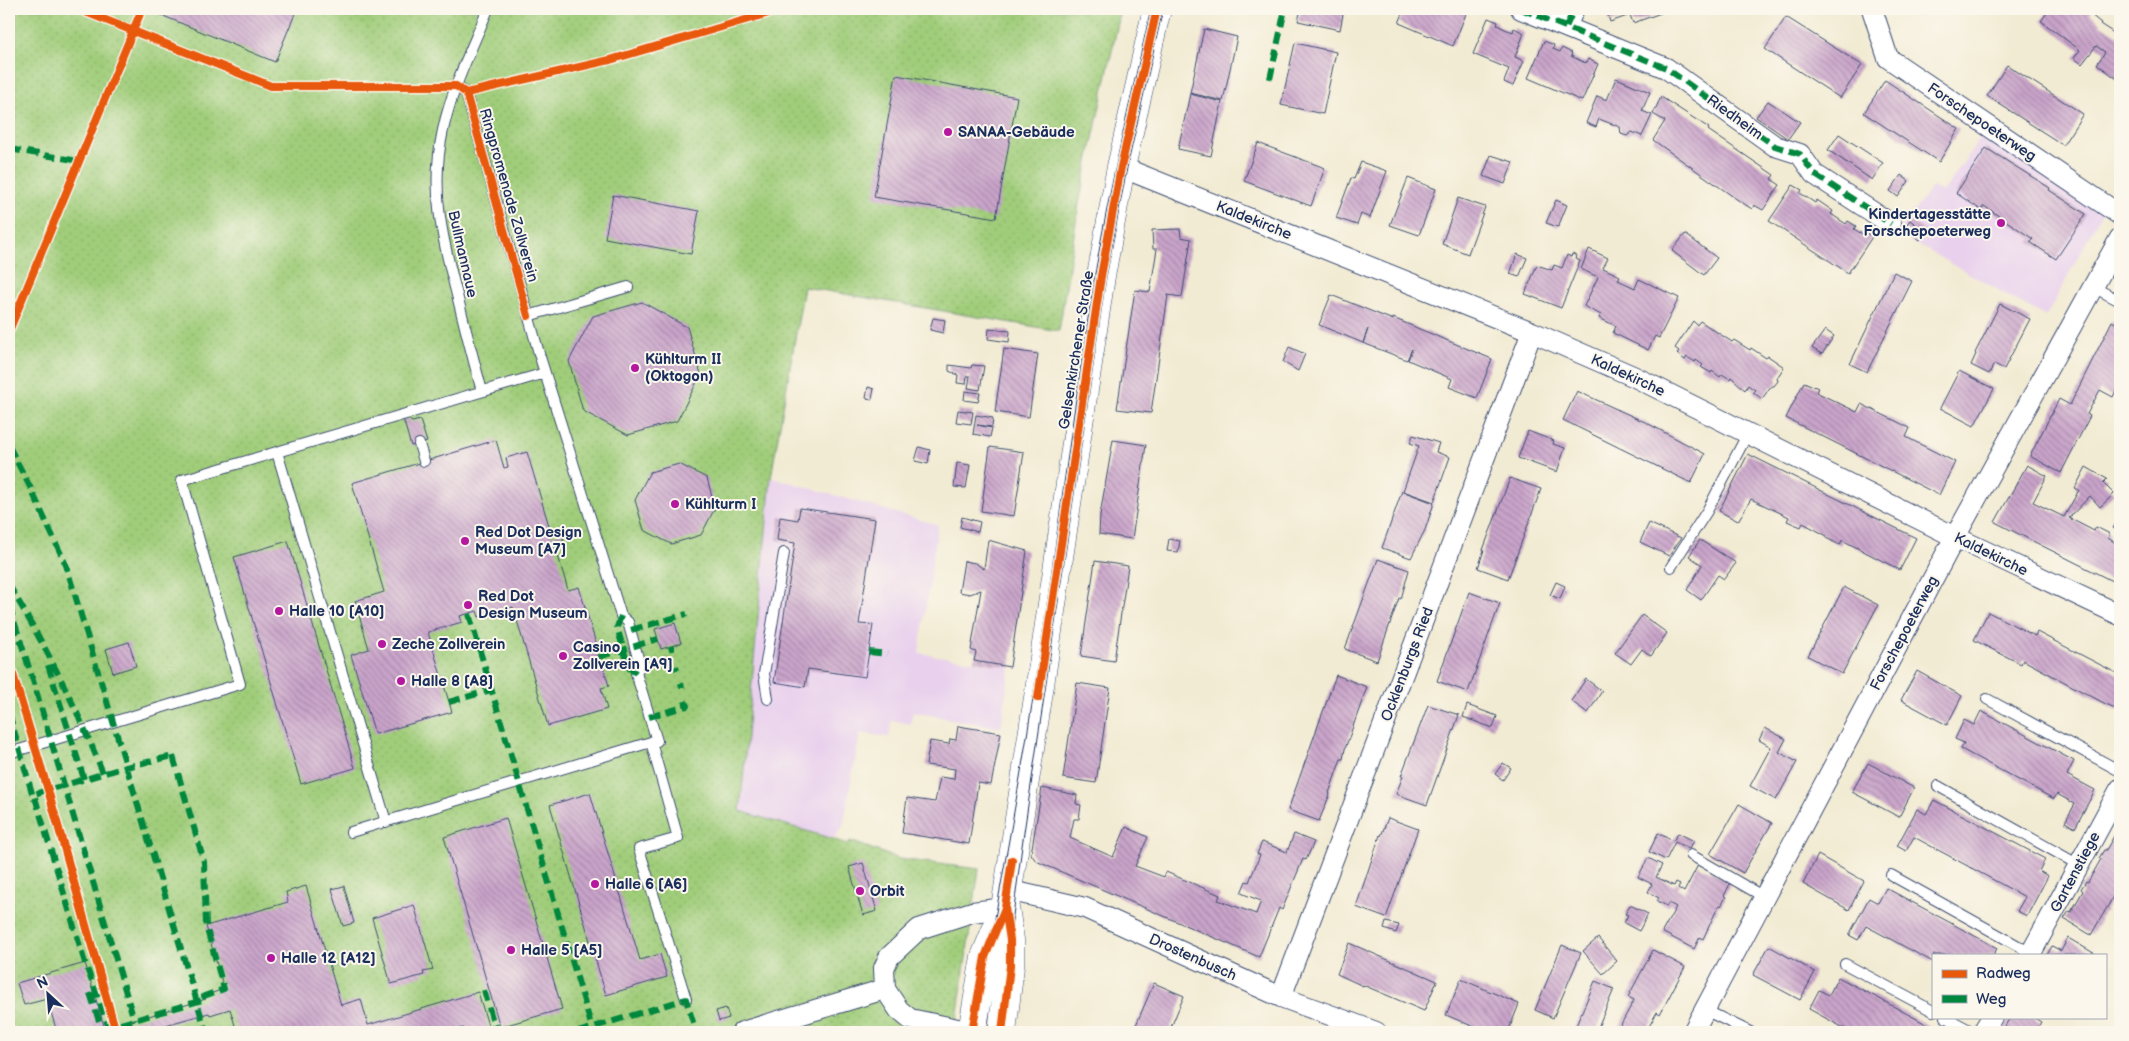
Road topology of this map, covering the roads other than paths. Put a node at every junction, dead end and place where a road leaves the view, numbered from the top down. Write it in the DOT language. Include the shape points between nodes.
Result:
graph roads {
  1 [pos="488,9"];
  2 [pos="1157,9"];
  3 [pos="1521,9"];
  4 [pos="1574,9"];
  5 [pos="1872,9"];
  6 [pos="1566,28"];
  7 [pos="456,86"];
  8 [pos="1121,167"];
  9 [pos="2120,215"];
  10 [pos="1891,224"];
  11 [pos="2120,238"];
  12 [pos="628,287"];
  13 [pos="2093,287"];
  14 [pos="2120,301"];
  15 [pos="528,316"];
  16 [pos="1532,332"];
  17 [pos="545,373"];
  18 [pos="482,391"];
  19 [pos="402,416"];
  20 [pos="412,422"];
  21 [pos="1748,433"];
  22 [pos="419,444"];
  23 [pos="278,452"];
  24 [pos="424,461"];
  25 [pos="1955,536"];
  26 [pos="784,553"];
  27 [pos="1671,567"];
  28 [pos="2120,615"];
  29 [pos="768,699"];
  30 [pos="1987,699"];
  31 [pos="651,742"];
  32 [pos="9,752"];
  33 [pos="2120,771"];
  34 [pos="1938,786"];
  35 [pos="2120,789"];
  36 [pos="386,822"];
  37 [pos="351,832"];
  38 [pos="1691,855"];
  39 [pos="2079,865"];
  40 [pos="1891,875"];
  41 [pos="1764,897"];
  42 [pos="1006,899"];
  43 [pos="2030,954"];
  44 [pos="1845,964"];
  45 [pos="885,989"];
  46 [pos="1281,997"];
  47 [pos="686,999"];
  48 [pos="1932,1009"];
  49 [pos="1704,1010"];
  50 [pos="1947,1018"];
  51 [pos="1991,1018"];
  52 [pos="742,1032"];
  53 [pos="972,1032"];
  54 [pos="1002,1032"];
  55 [pos="1376,1032"];
  56 [pos="1693,1032"];
  57 [pos="1750,1032"];
  58 [pos="1973,1032"];
  59 [pos="1983,1032"];
  1 -- 7 [label="lane, Bullmannaue"];
  2 -- 8 [label="main road, Gelsenkirchener Straße"];
  3 -- 6 [label="street, Riedheim"];
  4 -- 6 [label="street"];
  5 -- 9 [label="street, Forschepoeterweg" via="1888,58"];
  6 -- 10 [label="street, Riedheim" via="1666,68 1775,146 1800,154 1814,174"];
  7 -- 15 [label="lane, Ringpromenade Zollverein" via="466,92"];
  7 -- 18 [label="lane, Bullmannaue" via="442,132 437,172 438,208 444,245"];
  8 -- 16 [label="street, Kaldekirche"];
  8 -- 42 [label="main road, Gelsenkirchener Straße" via="1101,276"];
  11 -- 13 [label="street, Forschepoeterweg"];
  12 -- 15 [label="lane"];
  13 -- 14 [label="lane"];
  13 -- 25 [label="street, Forschepoeterweg"];
  15 -- 17 [label="lane, Ringpromenade Zollverein"];
  16 -- 21 [label="street, Kaldekirche" via="1635,377"];
  16 -- 46 [label="street, Ocklenburgs Ried"];
  17 -- 18 [label="lane"];
  17 -- 31 [label="lane, Ringpromenade Zollverein" via="621,616 631,630 640,665 636,673 657,741"];
  18 -- 19 [label="lane"];
  19 -- 20 [label="lane"];
  19 -- 23 [label="lane"];
  21 -- 25 [label="street, Kaldekirche"];
  21 -- 27 [label="lane" via="1707,510"];
  22 -- 24 [label="lane"];
  23 -- 32 [label="lane" via="182,480 240,684"];
  23 -- 36 [label="lane"];
  25 -- 28 [label="street, Kaldekirche"];
  25 -- 41 [label="street, Forschepoeterweg"];
  26 -- 29 [label="lane" via="764,674"];
  30 -- 33 [label="lane"];
  31 -- 36 [label="lane"];
  31 -- 47 [label="lane" via="678,838 640,849"];
  34 -- 39 [label="lane"];
  35 -- 39 [label="street, Gartenstiege"];
  36 -- 37 [label="lane"];
  38 -- 41 [label="lane"];
  39 -- 43 [label="street, Gartenstiege"];
  40 -- 43 [label="lane"];
  41 -- 49 [label="street, Forschepoeterweg"];
  42 -- 45 [label="street" via="919,929 888,956 884,968"];
  42 -- 46 [label="street, Drostenbusch" via="1085,908"];
  42 -- 53 [label="main road, Gelsenkirchener Straße" via="985,957"];
  42 -- 54 [label="main road, Gelsenkirchener Straße" via="1010,966"];
  44 -- 48 [label="lane"];
  45 -- 52 [label="street"];
  45 -- 53 [label="street, Gelsenkirchener Straße" via="899,1010 910,1019"];
  46 -- 55 [label="street, Drostenbusch"];
  49 -- 56 [label="street, Forschepoeterweg"];
  49 -- 57 [label="lane"];
  50 -- 58 [label="lane"];
  51 -- 59 [label="street"];
}
